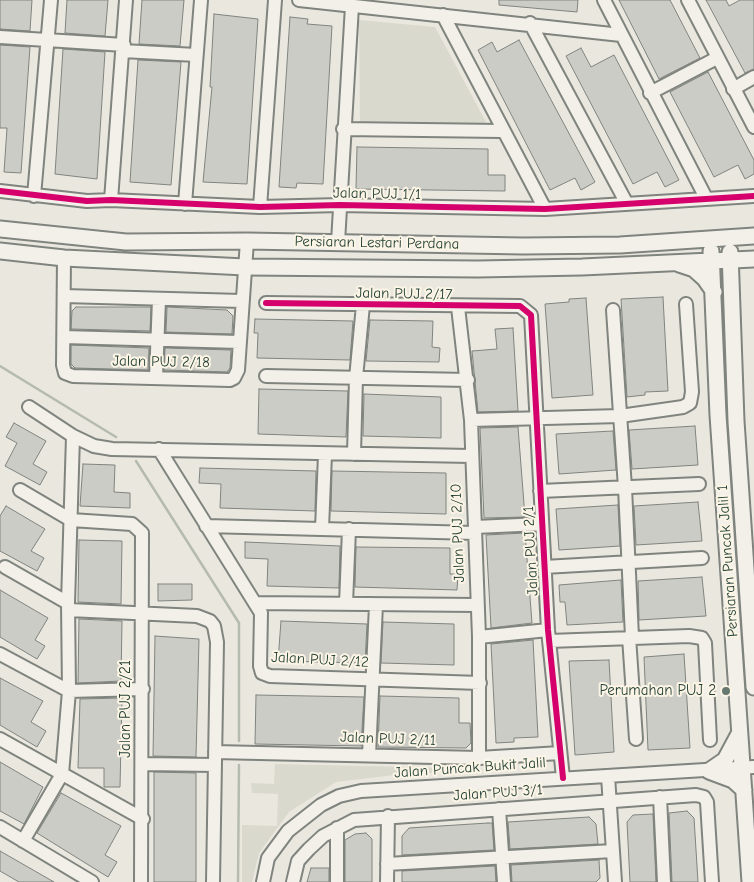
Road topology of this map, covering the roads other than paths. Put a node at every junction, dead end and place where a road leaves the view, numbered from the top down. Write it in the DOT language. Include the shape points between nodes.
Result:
graph roads {
  1 [pos="51,0"];
  2 [pos="126,0"];
  3 [pos="201,0"];
  4 [pos="275,0"];
  5 [pos="299,0"];
  6 [pos="604,0"];
  7 [pos="688,0"];
  8 [pos="390,5"];
  9 [pos="352,6"];
  10 [pos="443,15"];
  11 [pos="530,23"];
  12 [pos="621,35"];
  13 [pos="0,37"];
  14 [pos="48,40"];
  15 [pos="124,48"];
  16 [pos="196,55"];
  17 [pos="717,58"];
  18 [pos="754,78"];
  19 [pos="733,89"];
  20 [pos="650,93"];
  21 [pos="754,127"];
  22 [pos="344,129"];
  23 [pos="502,131"];
  24 [pos="0,191"];
  25 [pos="34,196"];
  26 [pos="754,196"];
  27 [pos="706,198"];
  28 [pos="111,200"];
  29 [pos="184,204"];
  30 [pos="627,204"];
  31 [pos="340,205"];
  32 [pos="260,207"];
  33 [pos="544,209"];
  34 [pos="0,229"];
  35 [pos="754,236"];
  36 [pos="729,238"];
  37 [pos="710,240"];
  38 [pos="246,241"];
  39 [pos="338,242"];
  40 [pos="0,251"];
  41 [pos="64,258"];
  42 [pos="730,260"];
  43 [pos="712,261"];
  44 [pos="754,261"];
  45 [pos="675,262"];
  46 [pos="245,267"];
  47 [pos="732,284"];
  48 [pos="714,294"];
  49 [pos="64,296"];
  50 [pos="159,299"];
  51 [pos="241,302"];
  52 [pos="266,303"];
  53 [pos="686,304"];
  54 [pos="363,305"];
  55 [pos="458,307"];
  56 [pos="613,310"];
  57 [pos="533,322"];
  58 [pos="64,337"];
  59 [pos="157,340"];
  60 [pos="239,342"];
  61 [pos="266,376"];
  62 [pos="156,378"];
  63 [pos="356,378"];
  64 [pos="468,380"];
  65 [pos="29,407"];
  66 [pos="620,416"];
  67 [pos="538,417"];
  68 [pos="471,420"];
  69 [pos="72,436"];
  70 [pos="153,450"];
  71 [pos="325,454"];
  72 [pos="354,454"];
  73 [pos="471,456"];
  74 [pos="700,484"];
  75 [pos="625,488"];
  76 [pos="20,490"];
  77 [pos="540,491"];
  78 [pos="71,520"];
  79 [pos="542,524"];
  80 [pos="206,526"];
  81 [pos="322,529"];
  82 [pos="349,529"];
  83 [pos="475,530"];
  84 [pos="702,558"];
  85 [pos="627,563"];
  86 [pos="5,567"];
  87 [pos="544,567"];
  88 [pos="256,603"];
  89 [pos="346,604"];
  90 [pos="376,605"];
  91 [pos="477,605"];
  92 [pos="69,606"];
  93 [pos="142,612"];
  94 [pos="549,636"];
  95 [pos="479,637"];
  96 [pos="630,637"];
  97 [pos="0,654"];
  98 [pos="372,680"];
  99 [pos="480,684"];
  100 [pos="754,687"];
  101 [pos="143,689"];
  102 [pos="69,691"];
  103 [pos="740,732"];
  104 [pos="0,739"];
  105 [pos="636,739"];
  106 [pos="710,740"];
  107 [pos="221,752"];
  108 [pos="560,753"];
  109 [pos="369,755"];
  110 [pos="479,758"];
  111 [pos="143,764"];
  112 [pos="215,765"];
  113 [pos="748,768"];
  114 [pos="709,771"];
  115 [pos="62,774"];
  116 [pos="608,776"];
  117 [pos="563,778"];
  118 [pos="744,790"];
  119 [pos="660,797"];
  120 [pos="609,802"];
  121 [pos="498,809"];
  122 [pos="388,816"];
  123 [pos="143,819"];
  124 [pos="0,827"];
  125 [pos="337,828"];
  126 [pos="23,841"];
  127 [pos="613,851"];
  128 [pos="502,857"];
  129 [pos="388,864"];
  130 [pos="89,881"];
  131 [pos="141,882"];
  132 [pos="213,882"];
  133 [pos="263,882"];
  134 [pos="292,882"];
  135 [pos="337,882"];
  136 [pos="387,882"];
  137 [pos="504,882"];
  138 [pos="615,882"];
  139 [pos="664,882"];
  140 [pos="712,882"];
  141 [pos="750,882"];
  1 -- 14 [label="street"];
  2 -- 15 [label="street"];
  3 -- 16 [label="street"];
  4 -- 32 [label="street"];
  5 -- 9 [label="street"];
  6 -- 12 [label="street"];
  7 -- 17 [label="street"];
  8 -- 9 [label="street"];
  8 -- 10 [label="street"];
  9 -- 22 [label="street"];
  10 -- 11 [label="street"];
  10 -- 23 [label="street"];
  11 -- 12 [label="street"];
  11 -- 30 [label="street"];
  12 -- 20 [label="street"];
  13 -- 14 [label="street"];
  14 -- 15 [label="street"];
  14 -- 25 [label="street"];
  15 -- 16 [label="street"];
  15 -- 28 [label="street"];
  16 -- 29 [label="street"];
  17 -- 19 [label="street"];
  17 -- 20 [label="street"];
  18 -- 19 [label="street"];
  19 -- 21 [label="street"];
  20 -- 27 [label="street"];
  22 -- 23 [label="street"];
  22 -- 31 [label="street"];
  23 -- 33 [label="street"];
  24 -- 25 [label="street, Jalan PUJ 1/1"];
  25 -- 28 [label="street, Jalan PUJ 1/1"];
  26 -- 27 [label="street, Jalan PUJ 1/1"];
  27 -- 30 [label="street, Jalan PUJ 1/1"];
  28 -- 29 [label="street, Jalan PUJ 1/1"];
  29 -- 32 [label="street, Jalan PUJ 1/1"];
  30 -- 33 [label="street, Jalan PUJ 1/1"];
  31 -- 32 [label="street, Jalan PUJ 1/1"];
  31 -- 33 [label="street, Jalan PUJ 1/1"];
  31 -- 39 [label="street"];
  34 -- 38 [label="main road, Persiaran Lestari Perdana" via="126,242"];
  35 -- 36 [label="main road, Persiaran Lestari Perdana"];
  36 -- 37 [label="main road, Persiaran Lestari Perdana"];
  36 -- 42 [label="main road, Persiaran Puncak Jalil 1"];
  37 -- 39 [label="main road, Persiaran Lestari Perdana" via="620,245"];
  37 -- 43 [label="main road, Persiaran Puncak Jalil 1"];
  38 -- 39 [label="main road, Persiaran Lestari Perdana"];
  38 -- 46 [label="street, Jalan PUJ 2/18"];
  40 -- 41 [label="main road, Persiaran Lestari Perdana"];
  41 -- 46 [label="main road, Persiaran Lestari Perdana"];
  41 -- 49 [label="street, Jalan PUJ 2/18"];
  42 -- 43 [label="main road, Persiaran Lestari Perdana"];
  42 -- 44 [label="main road, Persiaran Lestari Perdana"];
  42 -- 47 [label="main road, Persiaran Puncak Jalil 1"];
  43 -- 45 [label="main road, Persiaran Lestari Perdana"];
  43 -- 48 [label="main road, Persiaran Puncak Jalil 1"];
  44 -- 47 [label="main road"];
  45 -- 46 [label="main road, Persiaran Lestari Perdana" via="478,269"];
  45 -- 48 [label="main road" via="694,269"];
  46 -- 51 [label="street, Jalan PUJ 2/18"];
  47 -- 100 [label="main road, Persiaran Puncak Jalil 1" via="736,421"];
  48 -- 103 [label="main road, Persiaran Puncak Jalil 1" via="719,424"];
  49 -- 50 [label="street"];
  49 -- 58 [label="street, Jalan PUJ 2/18"];
  50 -- 51 [label="street"];
  50 -- 59 [label="street"];
  51 -- 60 [label="street, Jalan PUJ 2/18"];
  52 -- 54 [label="street, Jalan PUJ 2/17"];
  53 -- 66 [label="street" via="690,403 683,408"];
  54 -- 55 [label="street, Jalan PUJ 2/17"];
  54 -- 63 [label="street"];
  55 -- 57 [label="street, Jalan PUJ 2/17" via="520,306 527,310"];
  55 -- 64 [label="street, Jalan PUJ 2/10"];
  56 -- 66 [label="street"];
  57 -- 67 [label="street, Jalan PUJ 2/1"];
  58 -- 59 [label="street"];
  58 -- 62 [label="street, Jalan PUJ 2/18" via="63,370 68,375"];
  59 -- 60 [label="street"];
  59 -- 62 [label="street"];
  60 -- 62 [label="street, Jalan PUJ 2/18" via="237,374 230,380"];
  61 -- 63 [label="street"];
  63 -- 64 [label="street"];
  63 -- 72 [label="street"];
  64 -- 68 [label="street, Jalan PUJ 2/10"];
  65 -- 69 [label="street"];
  66 -- 67 [label="street"];
  66 -- 75 [label="street"];
  67 -- 68 [label="street"];
  67 -- 77 [label="street, Jalan PUJ 2/1"];
  68 -- 73 [label="street, Jalan PUJ 2/10"];
  69 -- 70 [label="street" via="94,446"];
  69 -- 78 [label="street"];
  70 -- 71 [label="street"];
  70 -- 80 [label="street, Jalan PUJ 2/12"];
  71 -- 72 [label="street"];
  71 -- 81 [label="street"];
  72 -- 73 [label="street"];
  73 -- 83 [label="street, Jalan PUJ 2/10"];
  74 -- 75 [label="street"];
  75 -- 77 [label="street"];
  75 -- 85 [label="street"];
  76 -- 78 [label="street"];
  77 -- 79 [label="street, Jalan PUJ 2/1"];
  78 -- 92 [label="street"];
  78 -- 93 [label="street, Jalan PUJ 2/21" via="132,524 140,529"];
  79 -- 83 [label="street"];
  79 -- 87 [label="street, Jalan PUJ 2/1"];
  80 -- 81 [label="street"];
  80 -- 88 [label="street, Jalan PUJ 2/12"];
  81 -- 82 [label="street"];
  82 -- 83 [label="street"];
  82 -- 89 [label="street"];
  83 -- 91 [label="street, Jalan PUJ 2/10"];
  84 -- 85 [label="street"];
  85 -- 87 [label="street"];
  85 -- 96 [label="street"];
  86 -- 92 [label="street"];
  87 -- 94 [label="street, Jalan PUJ 2/1"];
  88 -- 89 [label="street"];
  88 -- 98 [label="street, Jalan PUJ 2/12" via="262,622 260,666 265,675"];
  89 -- 90 [label="street"];
  90 -- 91 [label="street"];
  90 -- 98 [label="street"];
  91 -- 95 [label="street, Jalan PUJ 2/10"];
  92 -- 93 [label="street"];
  92 -- 102 [label="street"];
  93 -- 101 [label="street, Jalan PUJ 2/21"];
  93 -- 107 [label="street" via="197,616 214,626"];
  94 -- 95 [label="street"];
  94 -- 96 [label="street"];
  94 -- 108 [label="street, Jalan PUJ 2/1"];
  95 -- 99 [label="street, Jalan PUJ 2/10"];
  96 -- 105 [label="street"];
  96 -- 106 [label="street" via="702,638"];
  97 -- 102 [label="street"];
  98 -- 99 [label="street, Jalan PUJ 2/12"];
  98 -- 109 [label="street"];
  99 -- 110 [label="street, Jalan PUJ 2/10"];
  101 -- 102 [label="street"];
  101 -- 111 [label="street, Jalan PUJ 2/21"];
  102 -- 115 [label="street"];
  103 -- 113 [label="main road, Persiaran Puncak Jalil 1"];
  103 -- 114 [label="main road" via="725,760"];
  104 -- 115 [label="street"];
  107 -- 109 [label="street, Jalan PUJ 2/11"];
  107 -- 112 [label="street"];
  108 -- 110 [label="street, Jalan PUJ 2/11"];
  108 -- 117 [label="street, Jalan PUJ 2/1"];
  109 -- 110 [label="street, Jalan PUJ 2/11"];
  111 -- 112 [label="street"];
  111 -- 123 [label="street, Jalan PUJ 2/21"];
  112 -- 132 [label="street"];
  113 -- 114 [label="street, Jalan Puncak Bukit Jalil"];
  113 -- 118 [label="main road, Persiaran Puncak Jalil 1"];
  114 -- 116 [label="street, Jalan Puncak Bukit Jalil"];
  114 -- 118 [label="main road" via="733,780"];
  115 -- 123 [label="street"];
  115 -- 126 [label="street"];
  116 -- 117 [label="street, Jalan Puncak Bukit Jalil"];
  116 -- 120 [label="street"];
  117 -- 133 [label="street, Jalan Puncak Bukit Jalil" via="339,796 320,805 288,831 268,858"];
  118 -- 141 [label="main road, Persiaran Puncak Jalil 1"];
  119 -- 120 [label="street, Jalan PUJ 3/1"];
  119 -- 139 [label="street"];
  119 -- 140 [label="street, Jalan PUJ 3/1" via="704,797 708,807"];
  120 -- 121 [label="street, Jalan PUJ 3/1"];
  120 -- 127 [label="street"];
  121 -- 122 [label="street, Jalan PUJ 3/1"];
  121 -- 128 [label="street"];
  122 -- 125 [label="street, Jalan PUJ 3/1" via="354,820"];
  122 -- 129 [label="street"];
  123 -- 131 [label="street, Jalan PUJ 2/21"];
  124 -- 126 [label="street"];
  125 -- 134 [label="street, Jalan PUJ 3/1" via="323,836 298,861"];
  125 -- 135 [label="street"];
  126 -- 130 [label="street"];
  127 -- 128 [label="street"];
  127 -- 138 [label="street"];
  128 -- 129 [label="street"];
  128 -- 137 [label="street"];
  129 -- 136 [label="street"];
}
